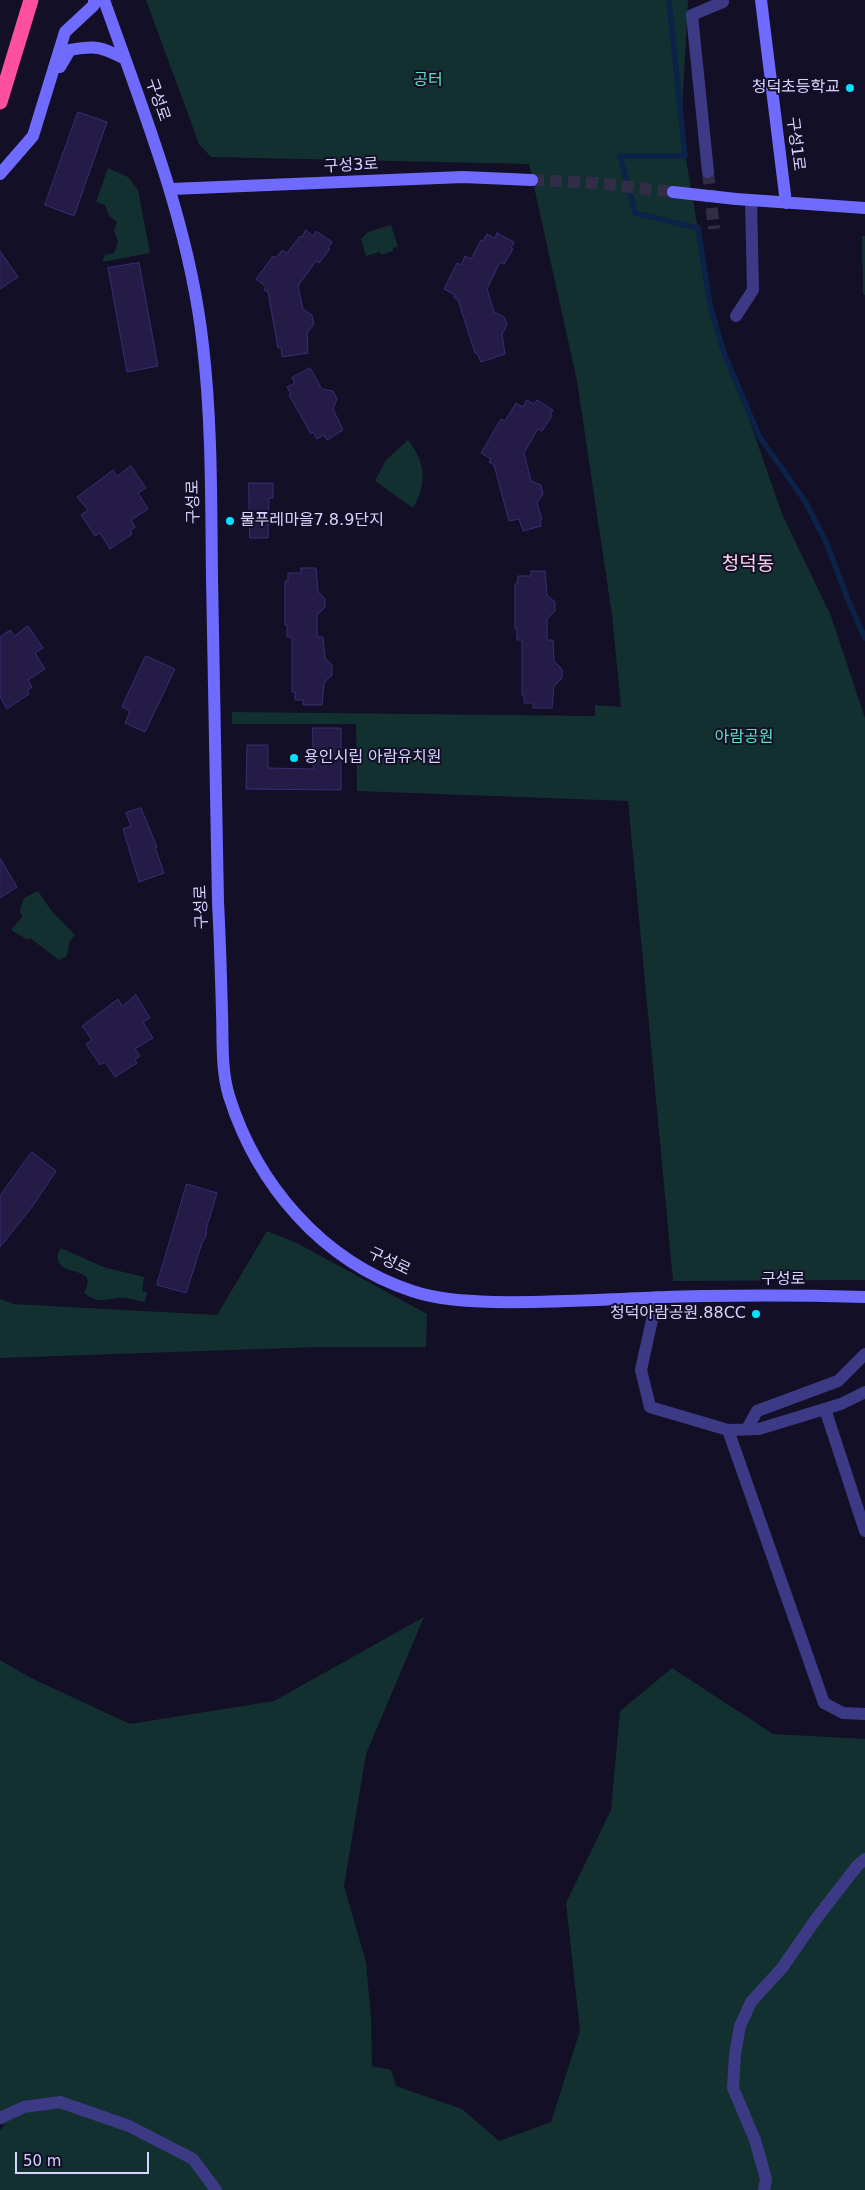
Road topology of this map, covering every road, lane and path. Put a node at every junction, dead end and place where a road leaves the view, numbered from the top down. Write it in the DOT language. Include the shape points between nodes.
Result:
graph roads {
  1 [pos="32,0"];
  2 [pos="94,0"];
  3 [pos="104,0"];
  4 [pos="761,0"];
  5 [pos="723,2"];
  6 [pos="125,59"];
  7 [pos="52,80"];
  8 [pos="0,102"];
  9 [pos="708,172"];
  10 [pos="0,174"];
  11 [pos="532,180"];
  12 [pos="170,189"];
  13 [pos="673,192"];
  14 [pos="751,200"];
  15 [pos="786,203"];
  16 [pos="865,208"];
  17 [pos="736,316"];
  18 [pos="657,1297"];
  19 [pos="865,1297"];
  20 [pos="865,1354"];
  21 [pos="865,1392"];
  22 [pos="825,1409"];
  23 [pos="747,1429"];
  24 [pos="728,1430"];
  25 [pos="865,1531"];
  26 [pos="865,1714"];
  27 [pos="865,1859"];
  28 [pos="0,2118"];
  29 [pos="216,2190"];
  30 [pos="764,2190"];
  1 -- 8 [label="highway"];
  2 -- 7 [label="street" via="94,5 65,32"];
  3 -- 6 [label="street, 구성로"];
  4 -- 15 [label="street, 구성1로"];
  5 -- 9 [label="street" via="692,15"];
  6 -- 7 [label="street" via="101,47 70,50"];
  6 -- 12 [label="street, 구성로"];
  7 -- 10 [label="street" via="33,136"];
  11 -- 12 [label="street, 구성3로" via="462,177"];
  12 -- 18 [label="street, 구성로" via="195,296 208,396 224,1076 244,1135 270,1183 286,1205 308,1226 351,1262 410,1290 461,1300 500,1302"];
  13 -- 14 [label="street, bridge"];
  14 -- 15 [label="street"];
  14 -- 17 [label="street" via="753,290"];
  15 -- 16 [label="street"];
  18 -- 19 [label="street, 구성로"];
  18 -- 24 [label="street" via="641,1370 650,1407"];
  20 -- 23 [label="street" via="838,1381 757,1411"];
  21 -- 22 [label="street"];
  22 -- 23 [label="street" via="759,1429"];
  22 -- 25 [label="street"];
  23 -- 24 [label="street"];
  24 -- 26 [label="street" via="824,1703 843,1713"];
  27 -- 30 [label="street" via="816,1919 782,1968 751,2002 740,2026 733,2088 755,2140 766,2179"];
  28 -- 29 [label="street" via="24,2108 60,2102 129,2126 193,2159"];
}
